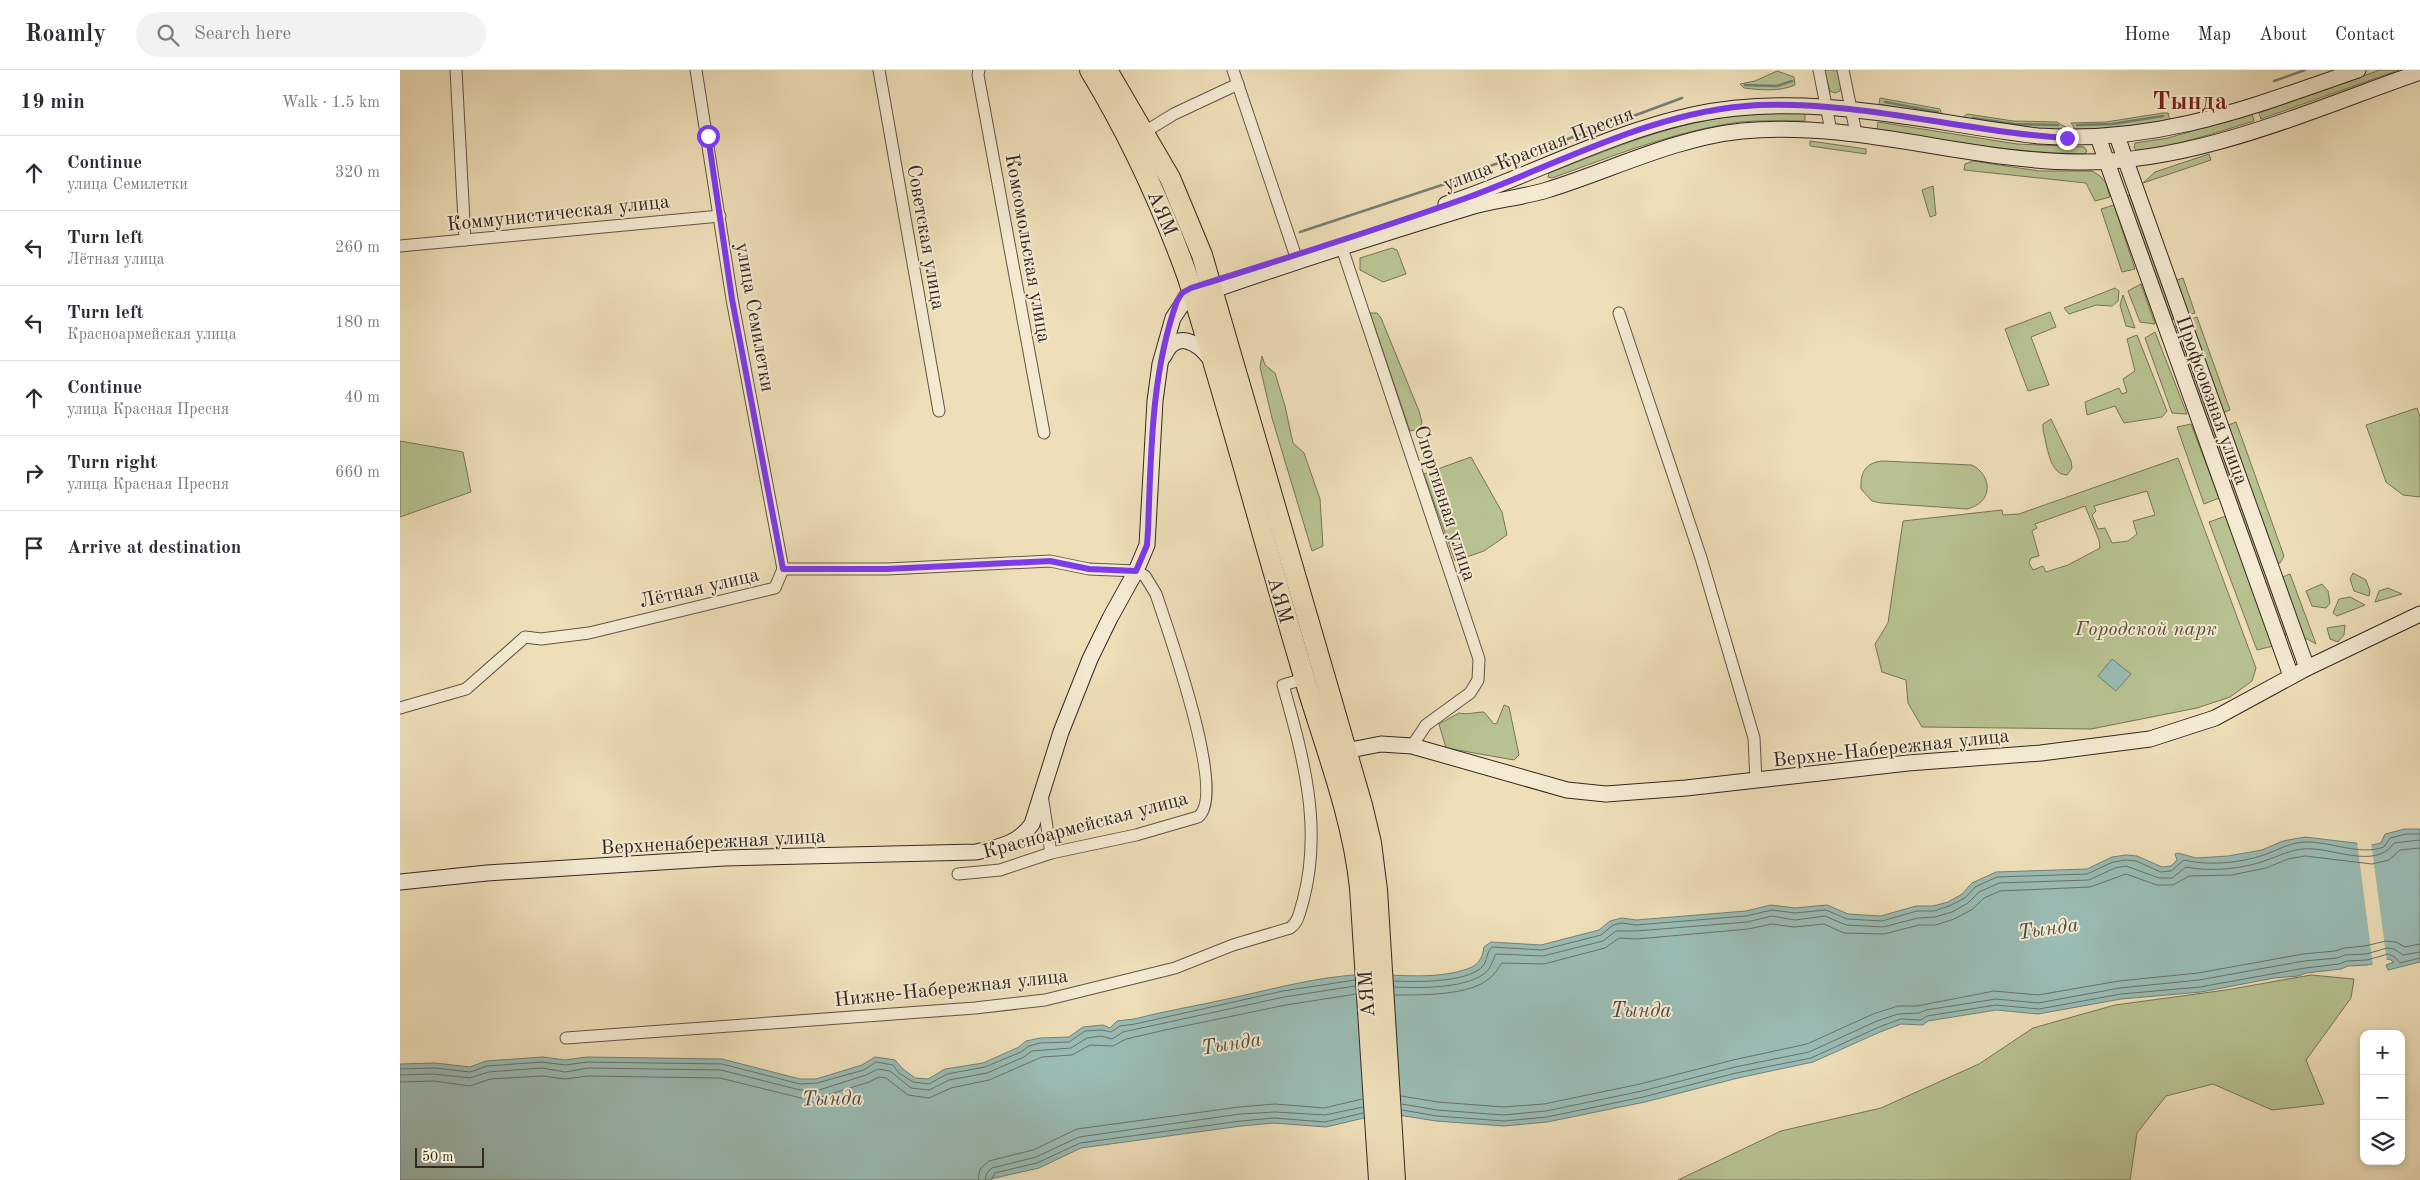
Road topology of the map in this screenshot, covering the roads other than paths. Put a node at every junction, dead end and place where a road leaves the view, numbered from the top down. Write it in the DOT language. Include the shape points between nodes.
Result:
graph roads {
  1 [pos="456,70"];
  2 [pos="696,70"];
  3 [pos="879,70"];
  4 [pos="979,70"];
  5 [pos="1090,70"];
  6 [pos="1107,70"];
  7 [pos="1233,70"];
  8 [pos="1819,70"];
  9 [pos="1843,70"];
  10 [pos="2358,70"];
  11 [pos="2420,72"];
  12 [pos="1238,84"];
  13 [pos="1827,106"];
  14 [pos="1852,108"];
  15 [pos="1830,131"];
  16 [pos="1143,132"];
  17 [pos="1856,133"];
  18 [pos="2117,136"];
  19 [pos="2098,138"];
  20 [pos="2106,162"];
  21 [pos="2128,167"];
  22 [pos="2113,180"];
  23 [pos="720,216"];
  24 [pos="465,240"];
  25 [pos="400,246"];
  26 [pos="1342,248"];
  27 [pos="1295,254"];
  28 [pos="1212,286"];
  29 [pos="1193,292"];
  30 [pos="1619,313"];
  31 [pos="1214,363"];
  32 [pos="1160,364"];
  33 [pos="939,411"];
  34 [pos="1044,433"];
  35 [pos="783,569"];
  36 [pos="1136,571"];
  37 [pos="2420,614"];
  38 [pos="2296,639"];
  39 [pos="2279,645"];
  40 [pos="2307,668"];
  41 [pos="2291,676"];
  42 [pos="1304,679"];
  43 [pos="400,708"];
  44 [pos="1412,746"];
  45 [pos="1345,751"];
  46 [pos="1756,781"];
  47 [pos="1042,795"];
  48 [pos="1025,834"];
  49 [pos="1051,853"];
  50 [pos="958,874"];
  51 [pos="400,882"];
  52 [pos="1370,924"];
  53 [pos="566,1038"];
  54 [pos="1385,1153"];
  55 [pos="1379,1180"];
  56 [pos="1395,1180"];
  1 -- 24 [label="street"];
  2 -- 23 [label="street, улица Семилетки"];
  3 -- 33 [label="street, Советская улица"];
  4 -- 34 [label="street, Комсомольская улица"];
  5 -- 29 [label="highway, АЯМ" via="1119,118 1167,219"];
  6 -- 16 [label="highway, АЯМ"];
  7 -- 12 [label="street"];
  8 -- 13 [label="street"];
  9 -- 14 [label="street"];
  10 -- 18 [label="street, улица Красная Пресня" via="2208,120"];
  11 -- 21 [label="street, улица Красная Пресня" via="2225,140"];
  12 -- 16 [label="street"];
  12 -- 27 [label="street"];
  13 -- 14 [label="street, улица Красная Пресня"];
  13 -- 15 [label="street"];
  13 -- 27 [label="street, улица Красная Пресня" via="1758,105 1690,116 1595,146 1467,197"];
  14 -- 17 [label="street"];
  14 -- 19 [label="street, улица Красная Пресня" via="2030,135"];
  15 -- 17 [label="street, улица Красная Пресня"];
  15 -- 26 [label="street, улица Красная Пресня" via="1773,129 1711,136 1660,150 1548,190 1470,207"];
  16 -- 28 [label="highway, АЯМ" via="1186,213"];
  17 -- 20 [label="street, улица Красная Пресня" via="2024,158"];
  18 -- 19 [label="street, улица Красная Пресня"];
  18 -- 21 [label="street, Профсоюзная улица"];
  19 -- 20 [label="street, Профсоюзная улица"];
  20 -- 21 [label="street, улица Красная Пресня"];
  20 -- 22 [label="street, Профсоюзная улица"];
  21 -- 22 [label="street"];
  21 -- 38 [label="street, Профсоюзная улица"];
  22 -- 39 [label="street, Профсоюзная улица"];
  23 -- 24 [label="street, Коммунистическая улица"];
  23 -- 35 [label="street, улица Семилетки" via="732,299"];
  24 -- 25 [label="street, Коммунистическая улица"];
  26 -- 28 [label="street, улица Красная Пресня"];
  26 -- 44 [label="street, Спортивная улица" via="1479,659 1478,680 1470,693 1426,725"];
  27 -- 28 [label="street, улица Красная Пресня"];
  28 -- 29 [label="street"];
  28 -- 45 [label="highway, АЯМ"];
  29 -- 31 [label="highway, АЯМ"];
  29 -- 32 [label="street, Красноармейская улица" via="1168,328"];
  30 -- 46 [label="street" via="1703,566 1754,738"];
  31 -- 32 [label="street" via="1198,346 1184,340 1171,345"];
  31 -- 42 [label="highway, АЯМ"];
  32 -- 36 [label="street, Красноармейская улица" via="1147,545"];
  35 -- 36 [label="street, Лётная улица" via="887,569 1050,561 1089,569"];
  35 -- 43 [label="street, Лётная улица" via="775,588 588,633 525,638 466,689"];
  36 -- 47 [label="street, Красноармейская улица" via="1098,639 1061,732"];
  36 -- 49 [label="street, Красноармейская улица" via="1145,576 1156,594 1198,728 1206,808 1198,817 1136,836"];
  37 -- 40 [label="street, Верхне-Набережная улица"];
  38 -- 39 [label="street"];
  38 -- 40 [label="street, Профсоюзная улица"];
  39 -- 41 [label="street, Профсоюзная улица"];
  40 -- 41 [label="street, Верхне-Набережная улица"];
  41 -- 46 [label="street, Верхне-Набережная улица" via="2215,718 2150,739"];
  42 -- 52 [label="highway, АЯМ" via="1354,844"];
  42 -- 53 [label="street, Нижне-Набережная улица" via="1283,685 1307,776 1312,838 1308,881 1297,921 1290,928 1175,968 1045,1000"];
  44 -- 45 [label="street, Верхне-Набережная улица" via="1382,744"];
  44 -- 46 [label="street, Верхне-Набережная улица" via="1586,793"];
  45 -- 52 [label="highway, АЯМ" via="1371,843"];
  47 -- 48 [label="street, Красноармейская улица" via="1035,818"];
  47 -- 49 [label="street"];
  48 -- 51 [label="street, Верхненабережная улица" via="1015,842 976,852 743,857"];
  49 -- 50 [label="street, Красноармейская улица" via="1000,870"];
  52 -- 54 [label="highway, АЯМ"];
  54 -- 55 [label="highway"];
  54 -- 56 [label="highway"];
}
